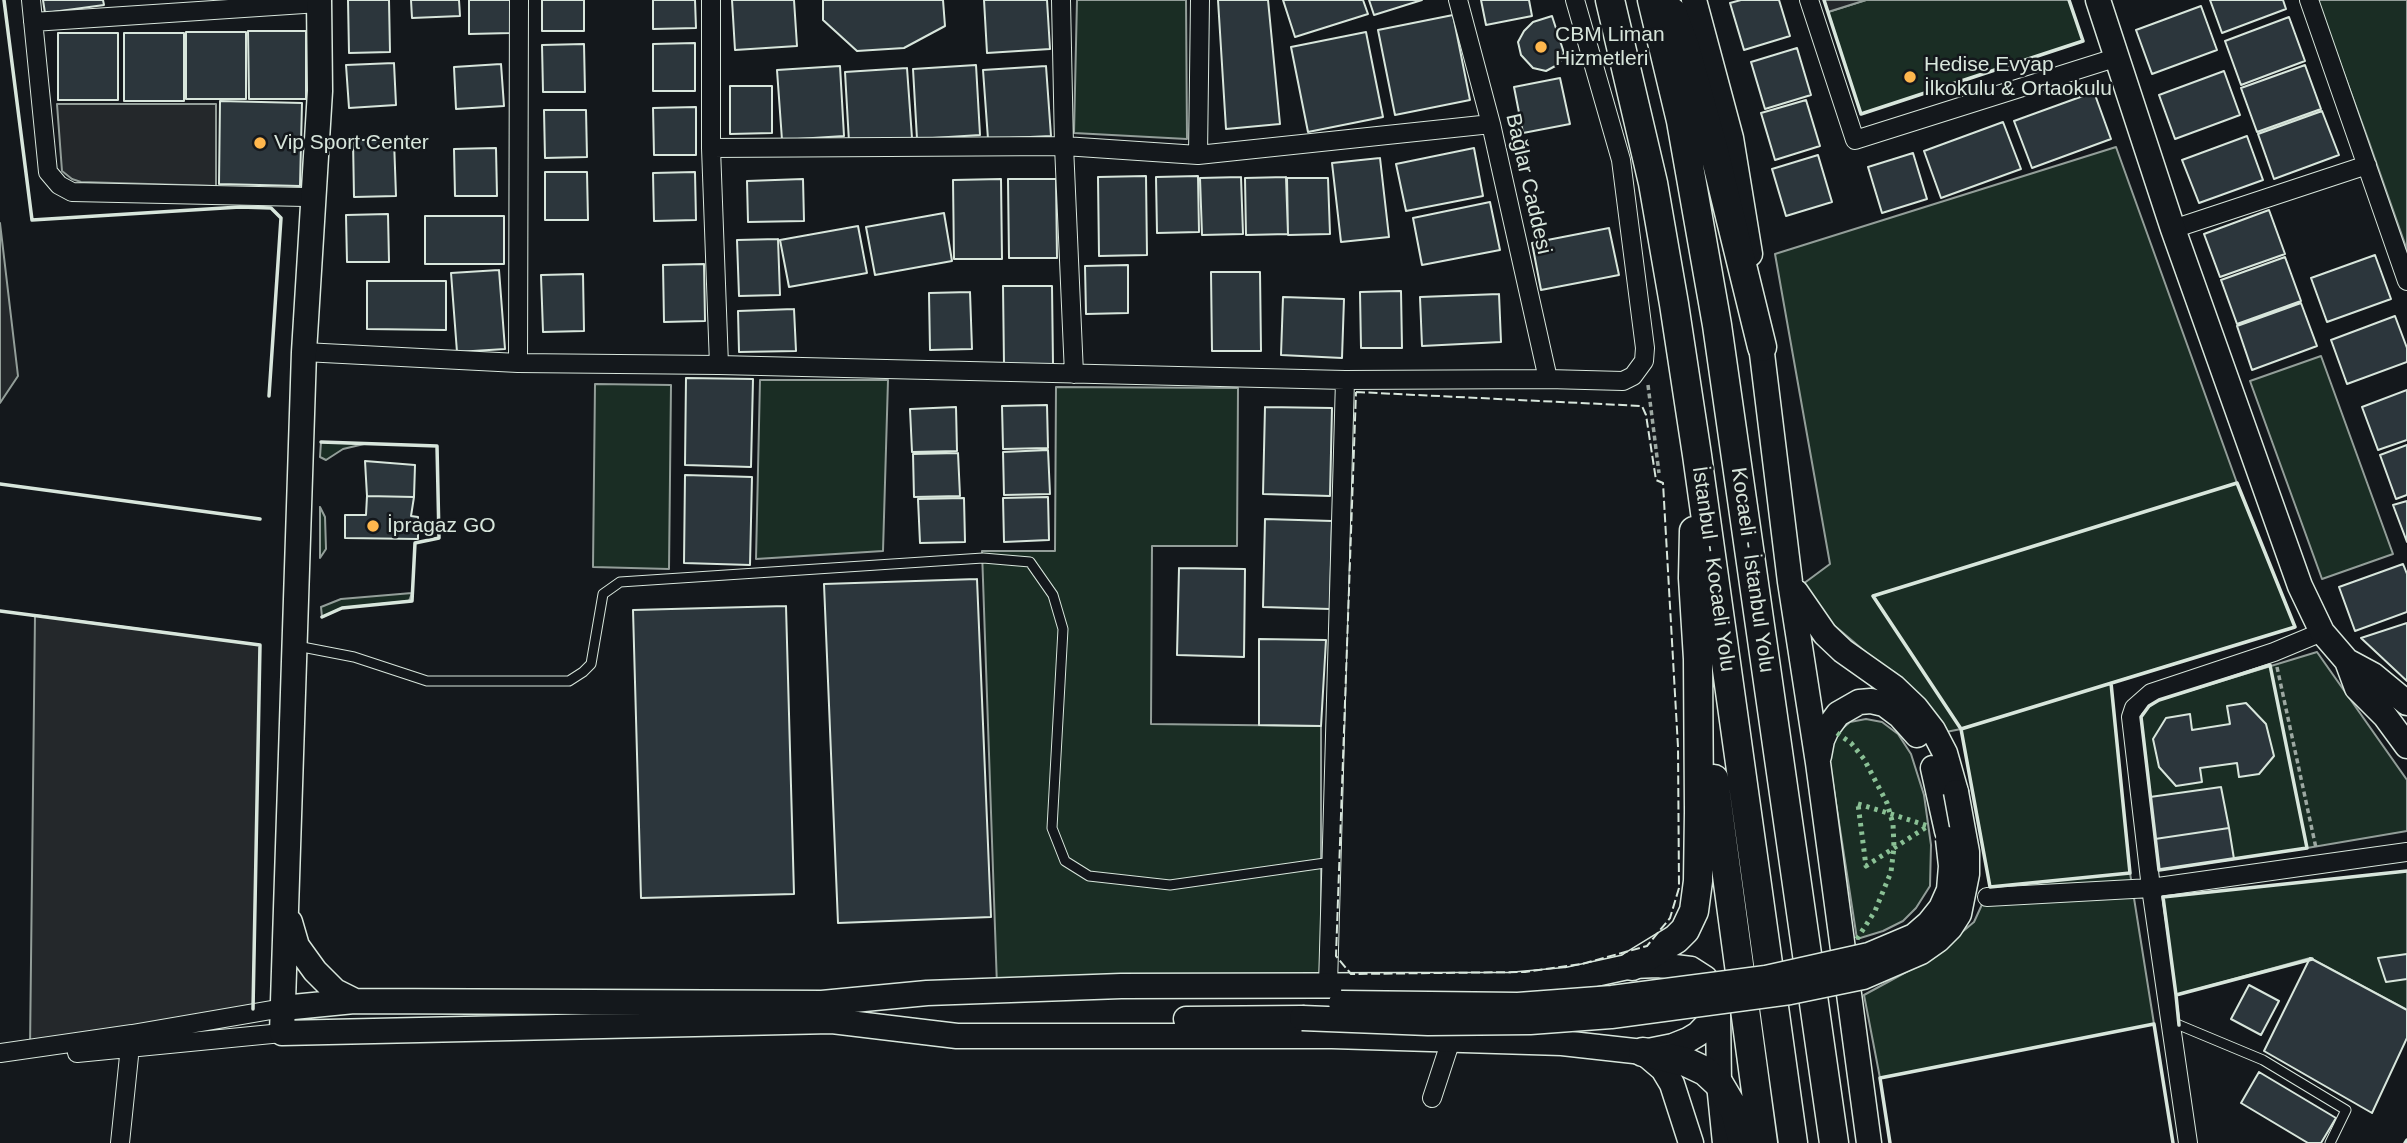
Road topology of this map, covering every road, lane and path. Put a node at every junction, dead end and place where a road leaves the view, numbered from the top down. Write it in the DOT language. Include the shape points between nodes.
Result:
graph roads {
  1 [pos="31,0"];
  2 [pos="519,0"];
  3 [pos="711,0"];
  4 [pos="1061,0"];
  5 [pos="1200,0"];
  6 [pos="1458,0"];
  7 [pos="1575,0"];
  8 [pos="1610,0"];
  9 [pos="1652,0"];
  10 [pos="1666,0"];
  11 [pos="1694,0"];
  12 [pos="1809,0"];
  13 [pos="2098,0"];
  14 [pos="2309,0"];
  15 [pos="319,1"];
  16 [pos="33,22"];
  17 [pos="2118,57"];
  18 [pos="1492,124"];
  19 [pos="1064,146"];
  20 [pos="712,148"];
  21 [pos="1198,155"];
  22 [pos="2367,164"];
  23 [pos="313,202"];
  24 [pos="2174,229"];
  25 [pos="2407,281"];
  26 [pos="1762,347"];
  27 [pos="304,352"];
  28 [pos="518,363"];
  29 [pos="719,365"];
  30 [pos="1074,374"];
  31 [pos="1548,379"];
  32 [pos="1345,380"];
  33 [pos="1655,443"];
  34 [pos="1698,460"];
  35 [pos="1659,473"];
  36 [pos="1790,582"];
  37 [pos="2322,632"];
  38 [pos="296,646"];
  39 [pos="2274,652"];
  40 [pos="1698,659"];
  41 [pos="2347,660"];
  42 [pos="2407,703"];
  43 [pos="2407,746"];
  44 [pos="1818,763"];
  45 [pos="2407,852"];
  46 [pos="1332,862"];
  47 [pos="2320,865"];
  48 [pos="2151,888"];
  49 [pos="1987,897"];
  50 [pos="286,911"];
  51 [pos="1632,966"];
  52 [pos="1328,985"];
  53 [pos="355,1001"];
  54 [pos="1717,1004"];
  55 [pos="282,1007"];
  56 [pos="1301,1010"];
  57 [pos="827,1012"];
  58 [pos="2171,1024"];
  59 [pos="282,1033"];
  60 [pos="1451,1040"];
  61 [pos="131,1041"];
  62 [pos="1643,1052"];
  63 [pos="0,1053"];
  64 [pos="0,1059"];
  65 [pos="1719,1084"];
  66 [pos="1432,1098"];
  67 [pos="120,1143"];
  68 [pos="1691,1143"];
  69 [pos="1725,1143"];
  70 [pos="1743,1143"];
  71 [pos="1763,1143"];
  72 [pos="1793,1143"];
  73 [pos="1834,1143"];
  74 [pos="1869,1143"];
  75 [pos="2188,1143"];
  76 [pos="2330,1143"];
  1 -- 16 [label="street"];
  2 -- 28 [label="street"];
  3 -- 20 [label="street"];
  4 -- 19 [label="street"];
  5 -- 21 [label="street"];
  6 -- 18 [label="street, Bağlar Caddesi"];
  7 -- 31 [label="street" via="1620,160 1646,348 1644,361 1623,381"];
  8 -- 34 [label="highway, İstanbul - Kocaeli Yolu" via="1653,183"];
  9 -- 73 [label="highway, Kocaeli - İstanbul Yolu" via="1681,121 1717,325"];
  10 -- 26 [label="highway" via="1685,47 1714,151"];
  11 -- 26 [label="main road" via="1731,138"];
  12 -- 17 [label="street" via="1855,140"];
  13 -- 17 [label="main road"];
  14 -- 22 [label="street"];
  15 -- 16 [label="street"];
  15 -- 23 [label="main road" via="320,91"];
  16 -- 23 [label="street" via="48,172 59,185 72,192 304,197"];
  17 -- 24 [label="main road"];
  18 -- 21 [label="street"];
  18 -- 31 [label="street, Bağlar Caddesi"];
  19 -- 20 [label="street"];
  19 -- 21 [label="street"];
  19 -- 30 [label="street"];
  20 -- 29 [label="street"];
  22 -- 24 [label="street"];
  22 -- 25 [label="street"];
  23 -- 27 [label="main road"];
  24 -- 37 [label="main road" via="2290,556"];
  26 -- 36 [label="main road"];
  27 -- 28 [label="street"];
  27 -- 38 [label="main road"];
  28 -- 29 [label="street"];
  29 -- 30 [label="street"];
  30 -- 32 [label="street"];
  31 -- 32 [label="street"];
  32 -- 46 [label="street"];
  33 -- 35 [label="path"];
  34 -- 40 [label="highway" via="1693,578"];
  34 -- 72 [label="highway, İstanbul - Kocaeli Yolu"];
  36 -- 44 [label="main road"];
  36 -- 56 [label="main road, bridge" via="1825,634 1916,708 1945,753 1956,792 1967,874 1959,914 1938,940 1863,977 1790,992 1597,1017 1427,1023"];
  37 -- 39 [label="street"];
  37 -- 41 [label="main road"];
  38 -- 46 [label="lane" via="354,656 427,681 569,681 592,664 603,594 620,582 982,558 1030,562 1052,595 1063,629 1052,828 1065,861 1089,876 1170,885"];
  38 -- 50 [label="main road"];
  39 -- 47 [label="path"];
  39 -- 48 [label="street" via="2151,694 2134,708 2131,717"];
  40 -- 51 [label="highway" via="1698,881 1694,911 1676,939"];
  40 -- 71 [label="highway"];
  41 -- 42 [label="main road"];
  41 -- 43 [label="main road" via="2357,688"];
  44 -- 56 [label="main road, bridge" via="1822,740 1838,714 1859,702 1884,705 1900,716 1925,748 1935,772 1947,831 1950,878 1941,908 1914,936 1869,955 1766,978 1612,998"];
  44 -- 74 [label="main road"];
  45 -- 47 [label="street"];
  46 -- 52 [label="street"];
  47 -- 48 [label="street"];
  48 -- 49 [label="street"];
  48 -- 58 [label="street"];
  50 -- 53 [label="main road" via="297,946 315,971 335,991"];
  50 -- 55 [label="main road"];
  51 -- 52 [label="main road" via="1569,980 1512,985"];
  51 -- 54 [label="main road" via="1691,969 1705,978"];
  52 -- 57 [label="main road" via="927,993"];
  53 -- 55 [label="main road"];
  53 -- 57 [label="main road"];
  54 -- 62 [label="main road" via="1698,1034 1673,1046"];
  54 -- 65 [label="main road"];
  55 -- 59 [label="main road"];
  55 -- 61 [label="street"];
  56 -- 57 [label="main road"];
  57 -- 59 [label="main road"];
  57 -- 60 [label="main road" via="957,1036"];
  58 -- 75 [label="street"];
  58 -- 76 [label="lane" via="2263,1060 2346,1110"];
  59 -- 61 [label="street"];
  60 -- 62 [label="main road" via="1562,1043"];
  60 -- 66 [label="street"];
  61 -- 63 [label="street"];
  61 -- 64 [label="street"];
  61 -- 67 [label="street"];
  62 -- 65 [label="highway" via="1686,1062"];
  62 -- 68 [label="main road" via="1672,1084"];
  65 -- 69 [label="main road"];
  65 -- 70 [label="highway" via="1735,1111"];
}
